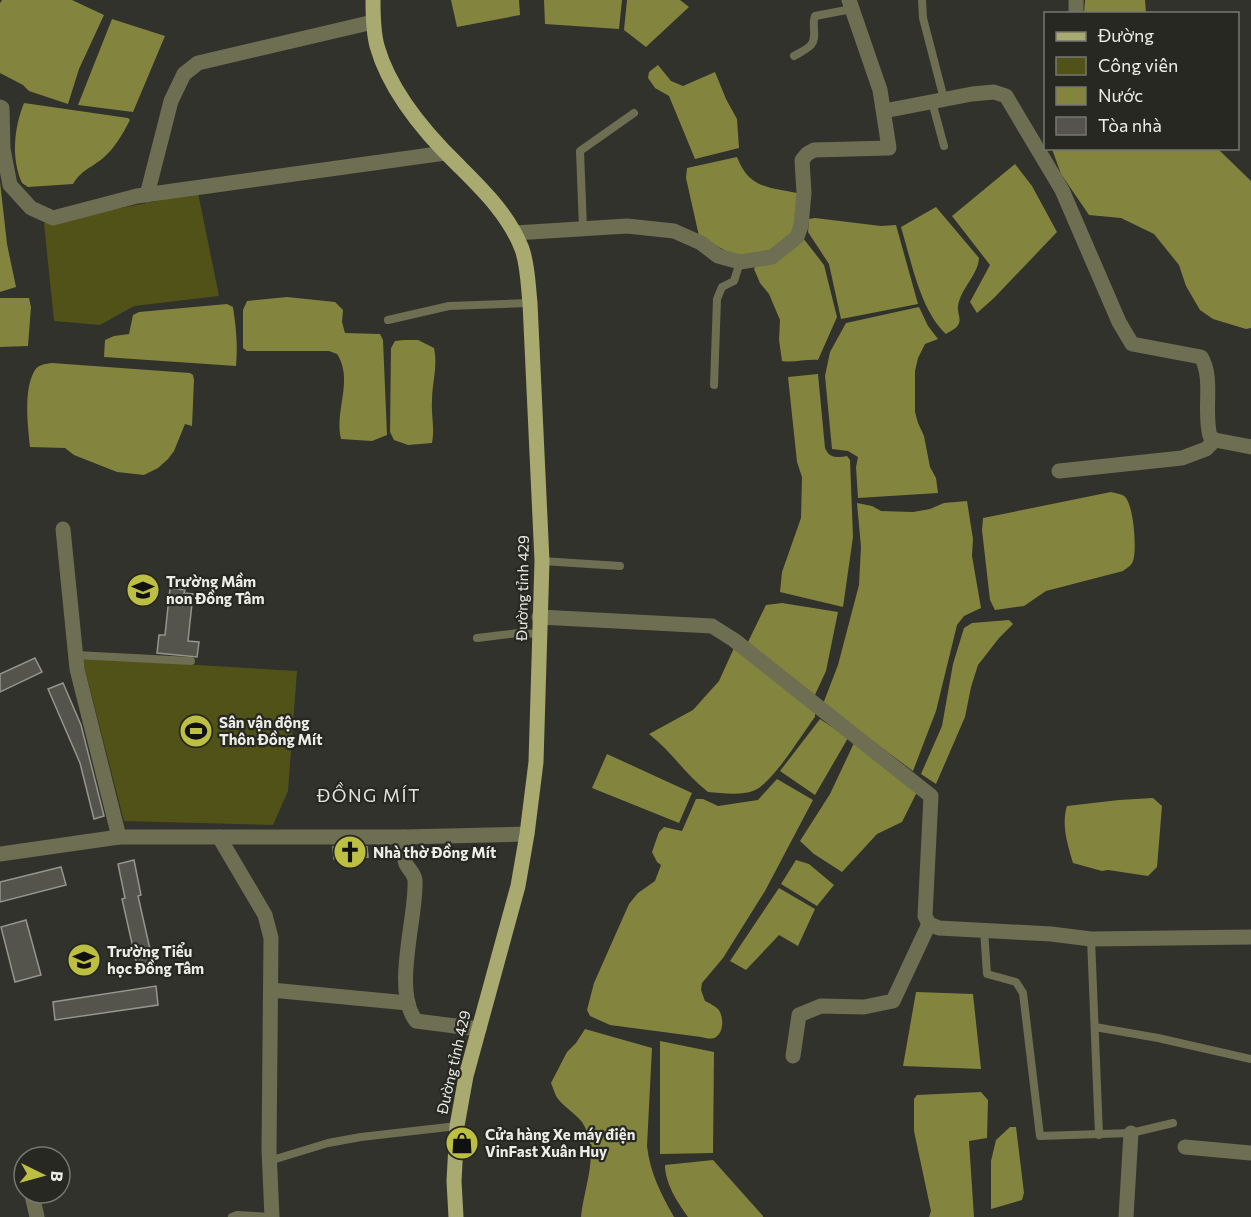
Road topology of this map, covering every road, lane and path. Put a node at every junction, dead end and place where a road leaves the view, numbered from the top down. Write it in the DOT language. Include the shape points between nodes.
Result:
graph roads {
  1 [pos="373,0"];
  2 [pos="922,0"];
  3 [pos="851,4"];
  4 [pos="373,22"];
  5 [pos="794,56"];
  6 [pos="938,100"];
  7 [pos="0,107"];
  8 [pos="884,111"];
  9 [pos="634,113"];
  10 [pos="944,146"];
  11 [pos="445,153"];
  12 [pos="147,195"];
  13 [pos="583,228"];
  14 [pos="515,234"];
  15 [pos="740,262"];
  16 [pos="530,303"];
  17 [pos="388,320"];
  18 [pos="714,385"];
  19 [pos="1215,440"];
  20 [pos="1251,447"];
  21 [pos="1059,471"];
  22 [pos="63,529"];
  23 [pos="542,561"];
  24 [pos="620,566"];
  25 [pos="539,617"];
  26 [pos="538,634"];
  27 [pos="477,638"];
  28 [pos="76,655"];
  29 [pos="191,661"];
  30 [pos="527,834"];
  31 [pos="119,837"];
  32 [pos="219,837"];
  33 [pos="404,837"];
  34 [pos="0,854"];
  35 [pos="929,924"];
  36 [pos="984,930"];
  37 [pos="1251,937"];
  38 [pos="1091,939"];
  39 [pos="271,990"];
  40 [pos="408,1003"];
  41 [pos="1095,1027"];
  42 [pos="479,1029"];
  43 [pos="794,1056"];
  44 [pos="1251,1059"];
  45 [pos="1173,1123"];
  46 [pos="457,1126"];
  47 [pos="1131,1133"];
  48 [pos="1099,1135"];
  49 [pos="1185,1147"];
  50 [pos="1251,1154"];
  51 [pos="270,1161"];
  52 [pos="232,1217"];
  53 [pos="272,1217"];
  54 [pos="456,1217"];
  55 [pos="1126,1217"];
  1 -- 4 [label="main road, Đường tỉnh 429"];
  2 -- 6 [label="lane"];
  3 -- 5 [label="lane" via="815,16 811,45"];
  3 -- 8 [label="street"];
  4 -- 11 [label="main road, Đường tỉnh 429" via="376,44 394,87"];
  4 -- 12 [label="street" via="198,63 184,74 171,101"];
  6 -- 8 [label="street"];
  6 -- 10 [label="lane"];
  6 -- 19 [label="street" via="994,92 1006,96 1062,190 1132,344 1201,357 1206,374 1207,426"];
  7 -- 12 [label="street" via="10,185 31,208 53,218"];
  8 -- 15 [label="street" via="889,148 814,150 807,154 802,160 804,193 797,237 772,257"];
  9 -- 13 [label="lane" via="580,151"];
  11 -- 12 [label="street"];
  11 -- 14 [label="main road, Đường tỉnh 429" via="488,195"];
  13 -- 14 [label="street"];
  13 -- 15 [label="street" via="627,226 674,231 718,256"];
  14 -- 16 [label="main road, Đường tỉnh 429" via="526,264"];
  15 -- 18 [label="lane" via="734,281 722,287 717,299"];
  16 -- 17 [label="lane" via="449,306"];
  16 -- 23 [label="main road, Đường tỉnh 429"];
  19 -- 20 [label="street"];
  19 -- 21 [label="street" via="1206,449 1182,458"];
  22 -- 28 [label="street"];
  23 -- 24 [label="lane"];
  23 -- 25 [label="main road, Đường tỉnh 429"];
  25 -- 26 [label="main road, Đường tỉnh 429"];
  25 -- 35 [label="street" via="712,626 734,640 931,796 925,916"];
  26 -- 27 [label="lane"];
  26 -- 30 [label="main road, Đường tỉnh 429" via="536,762"];
  28 -- 29 [label="lane"];
  28 -- 31 [label="street"];
  30 -- 33 [label="street"];
  30 -- 42 [label="main road, Đường tỉnh 429" via="518,886"];
  31 -- 32 [label="street"];
  31 -- 34 [label="street"];
  32 -- 33 [label="street"];
  32 -- 39 [label="street" via="265,915 271,938"];
  33 -- 40 [label="street" via="405,863 415,878 406,964"];
  35 -- 36 [label="street"];
  35 -- 43 [label="street" via="893,1001 864,1007 821,1006 799,1015"];
  36 -- 38 [label="street"];
  36 -- 48 [label="lane" via="987,974 1016,982 1023,993 1040,1136"];
  37 -- 38 [label="street"];
  38 -- 41 [label="lane"];
  39 -- 40 [label="street"];
  39 -- 51 [label="street"];
  40 -- 42 [label="street" via="416,1021"];
  41 -- 44 [label="lane"];
  41 -- 48 [label="lane"];
  42 -- 46 [label="main road, Đường tỉnh 429"];
  45 -- 47 [label="lane"];
  46 -- 51 [label="lane" via="328,1143"];
  46 -- 54 [label="main road, Đường tỉnh 429"];
  47 -- 48 [label="lane"];
  47 -- 55 [label="street"];
  49 -- 50 [label="street"];
  51 -- 53 [label="street"];
  52 -- 53 [label="lane"];
}
